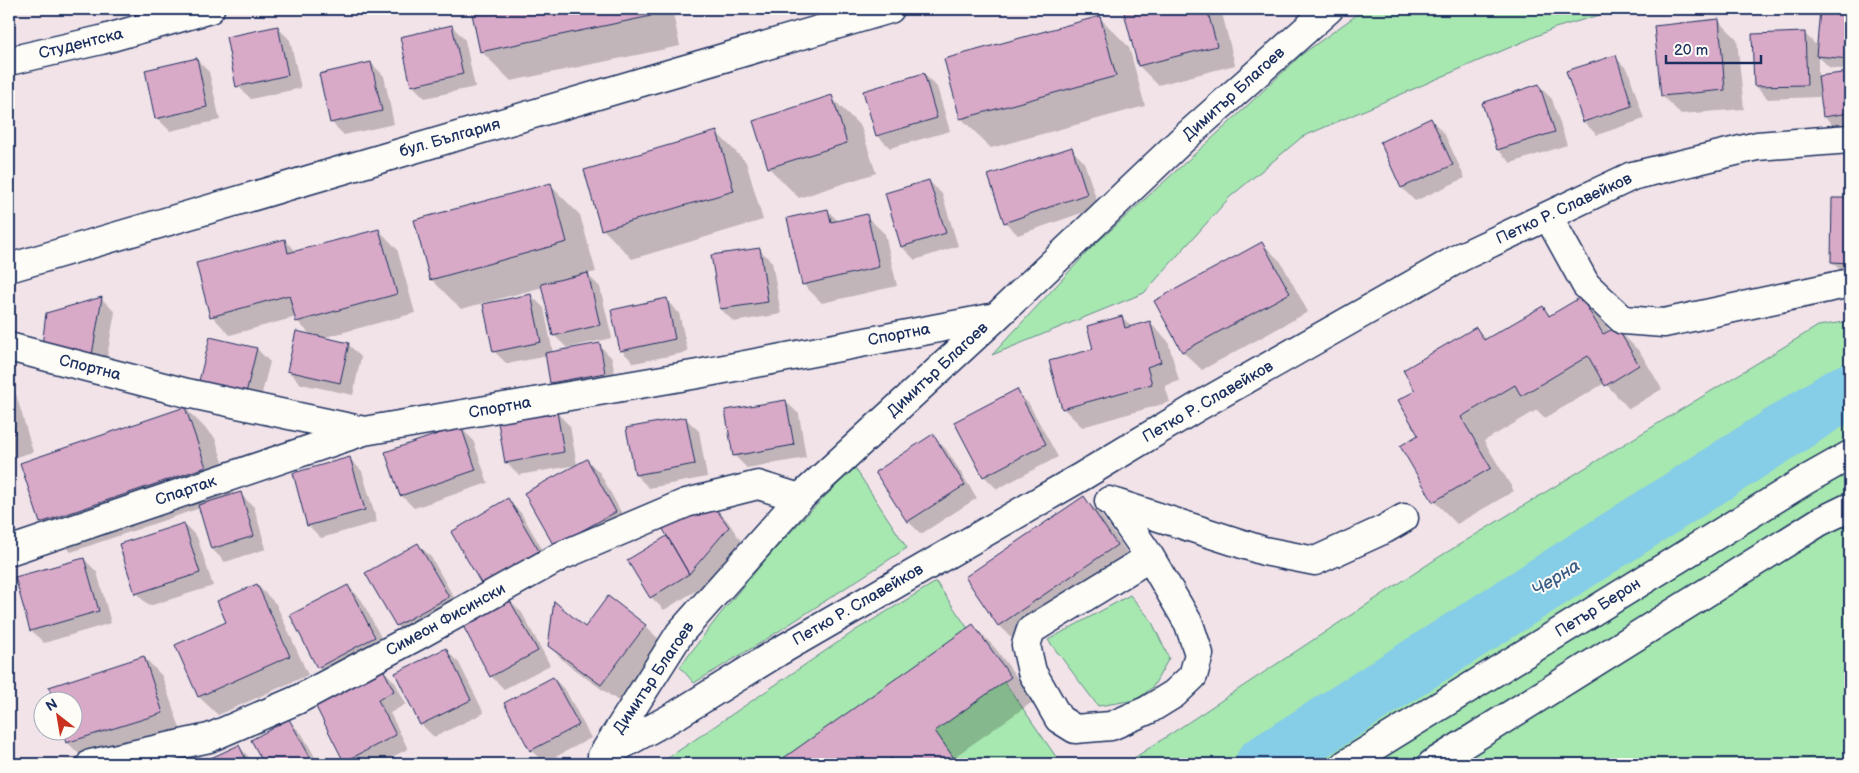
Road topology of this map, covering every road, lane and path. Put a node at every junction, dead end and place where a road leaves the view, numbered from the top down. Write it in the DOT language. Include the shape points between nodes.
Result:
graph roads {
  1 [pos="210,9"];
  2 [pos="890,9"];
  3 [pos="1329,9"];
  4 [pos="9,61"];
  5 [pos="1850,139"];
  6 [pos="1548,216"];
  7 [pos="9,268"];
  8 [pos="1850,283"];
  9 [pos="996,317"];
  10 [pos="9,347"];
  11 [pos="364,431"];
  12 [pos="1850,455"];
  13 [pos="1081,477"];
  14 [pos="800,498"];
  15 [pos="1113,503"];
  16 [pos="1850,506"];
  17 [pos="1404,518"];
  18 [pos="9,551"];
  19 [pos="1150,557"];
  20 [pos="594,760"];
  21 [pos="91,764"];
  22 [pos="1346,764"];
  23 [pos="1432,764"];
  1 -- 4 [label="street, Студентска" via="102,40"];
  2 -- 7 [label="street, бул. България"];
  3 -- 9 [label="street, Димитър Благоев" via="1182,140"];
  5 -- 6 [label="street, Петко Р. Славейков" via="1757,146 1632,176"];
  6 -- 8 [label="street" via="1586,285 1623,320 1664,323"];
  6 -- 13 [label="street, Петко Р. Славейков" via="1461,257 1207,401"];
  9 -- 11 [label="street, Спортна" via="698,374"];
  9 -- 14 [label="street, Димитър Благоев"];
  10 -- 11 [label="street, Спортна" via="187,393"];
  11 -- 18 [label="street, Спартак"];
  12 -- 22 [label="street, Петър Берон"];
  13 -- 15 [label="street"];
  13 -- 20 [label="street, Петко Р. Славейков"];
  14 -- 20 [label="street, Димитър Благоев" via="680,633"];
  14 -- 21 [label="street, Симеон Фисински" via="758,485 686,502 561,556 279,708 209,738"];
  15 -- 17 [label="street" via="1264,551 1315,561"];
  15 -- 19 [label="street"];
  16 -- 23 [label="street" via="1819,522"];
  19 -- 19 [label="street" via="1031,630 1026,646 1032,672 1059,719 1075,729 1112,726 1148,710 1174,694 1193,676 1199,654 1189,624"];
}
